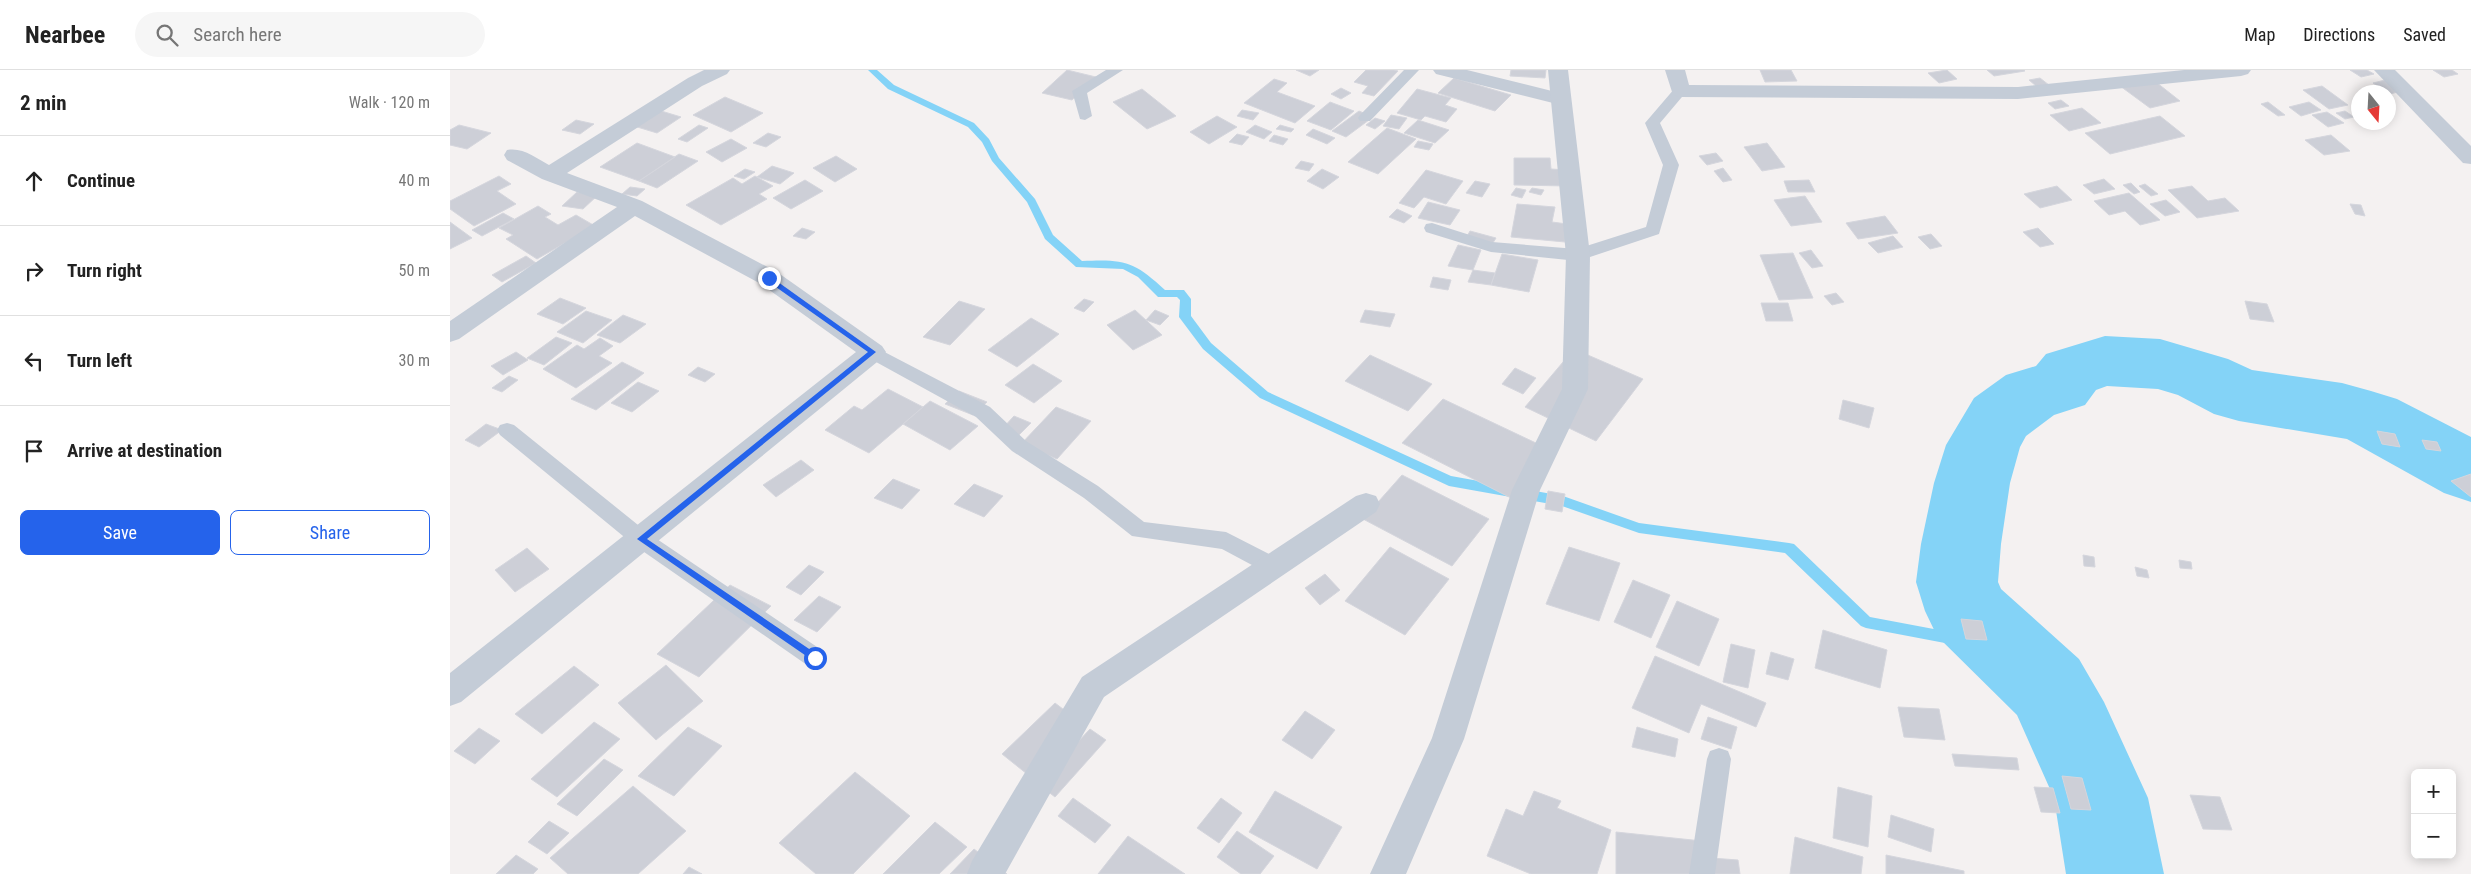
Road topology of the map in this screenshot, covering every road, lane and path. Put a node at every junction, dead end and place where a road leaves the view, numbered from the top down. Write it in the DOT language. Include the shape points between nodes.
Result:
graph roads {
  1 [pos="720,70"];
  2 [pos="1116,70"];
  3 [pos="1412,70"];
  4 [pos="1443,70"];
  5 [pos="1558,70"];
  6 [pos="1675,70"];
  7 [pos="2241,70"];
  8 [pos="2384,70"];
  9 [pos="1680,91"];
  10 [pos="1561,99"];
  11 [pos="1085,116"];
  12 [pos="1365,118"];
  13 [pos="515,155"];
  14 [pos="2471,158"];
  15 [pos="550,174"];
  16 [pos="634,206"];
  17 [pos="1432,228"];
  18 [pos="1578,255"];
  19 [pos="450,333"];
  20 [pos="873,352"];
  21 [pos="507,430"];
  22 [pos="1366,504"];
  23 [pos="641,539"];
  24 [pos="1273,566"];
  25 [pos="815,658"];
  26 [pos="450,692"];
  27 [pos="1719,759"];
  28 [pos="985,874"];
  29 [pos="1388,874"];
  30 [pos="1702,874"];
  1 -- 15 [label="street"];
  2 -- 11 [label="lane" via="1079,91"];
  3 -- 12 [label="lane"];
  4 -- 10 [label="street"];
  5 -- 10 [label="street"];
  6 -- 9 [label="street"];
  7 -- 9 [label="street" via="2018,93"];
  8 -- 14 [label="street"];
  9 -- 18 [label="lane" via="1652,123 1671,165 1653,230"];
  10 -- 18 [label="street"];
  13 -- 15 [label="street"];
  15 -- 16 [label="street"];
  16 -- 19 [label="street"];
  16 -- 20 [label="street" via="769,278"];
  17 -- 18 [label="lane" via="1491,247"];
  18 -- 29 [label="street" via="1575,389 1526,490 1448,739"];
  20 -- 23 [label="street"];
  20 -- 24 [label="lane" via="983,412 1019,446 1091,492 1139,530 1226,541"];
  21 -- 23 [label="lane"];
  22 -- 24 [label="street"];
  23 -- 25 [label="lane"];
  23 -- 26 [label="street"];
  24 -- 28 [label="street" via="1093,687"];
  27 -- 30 [label="lane"];
}
